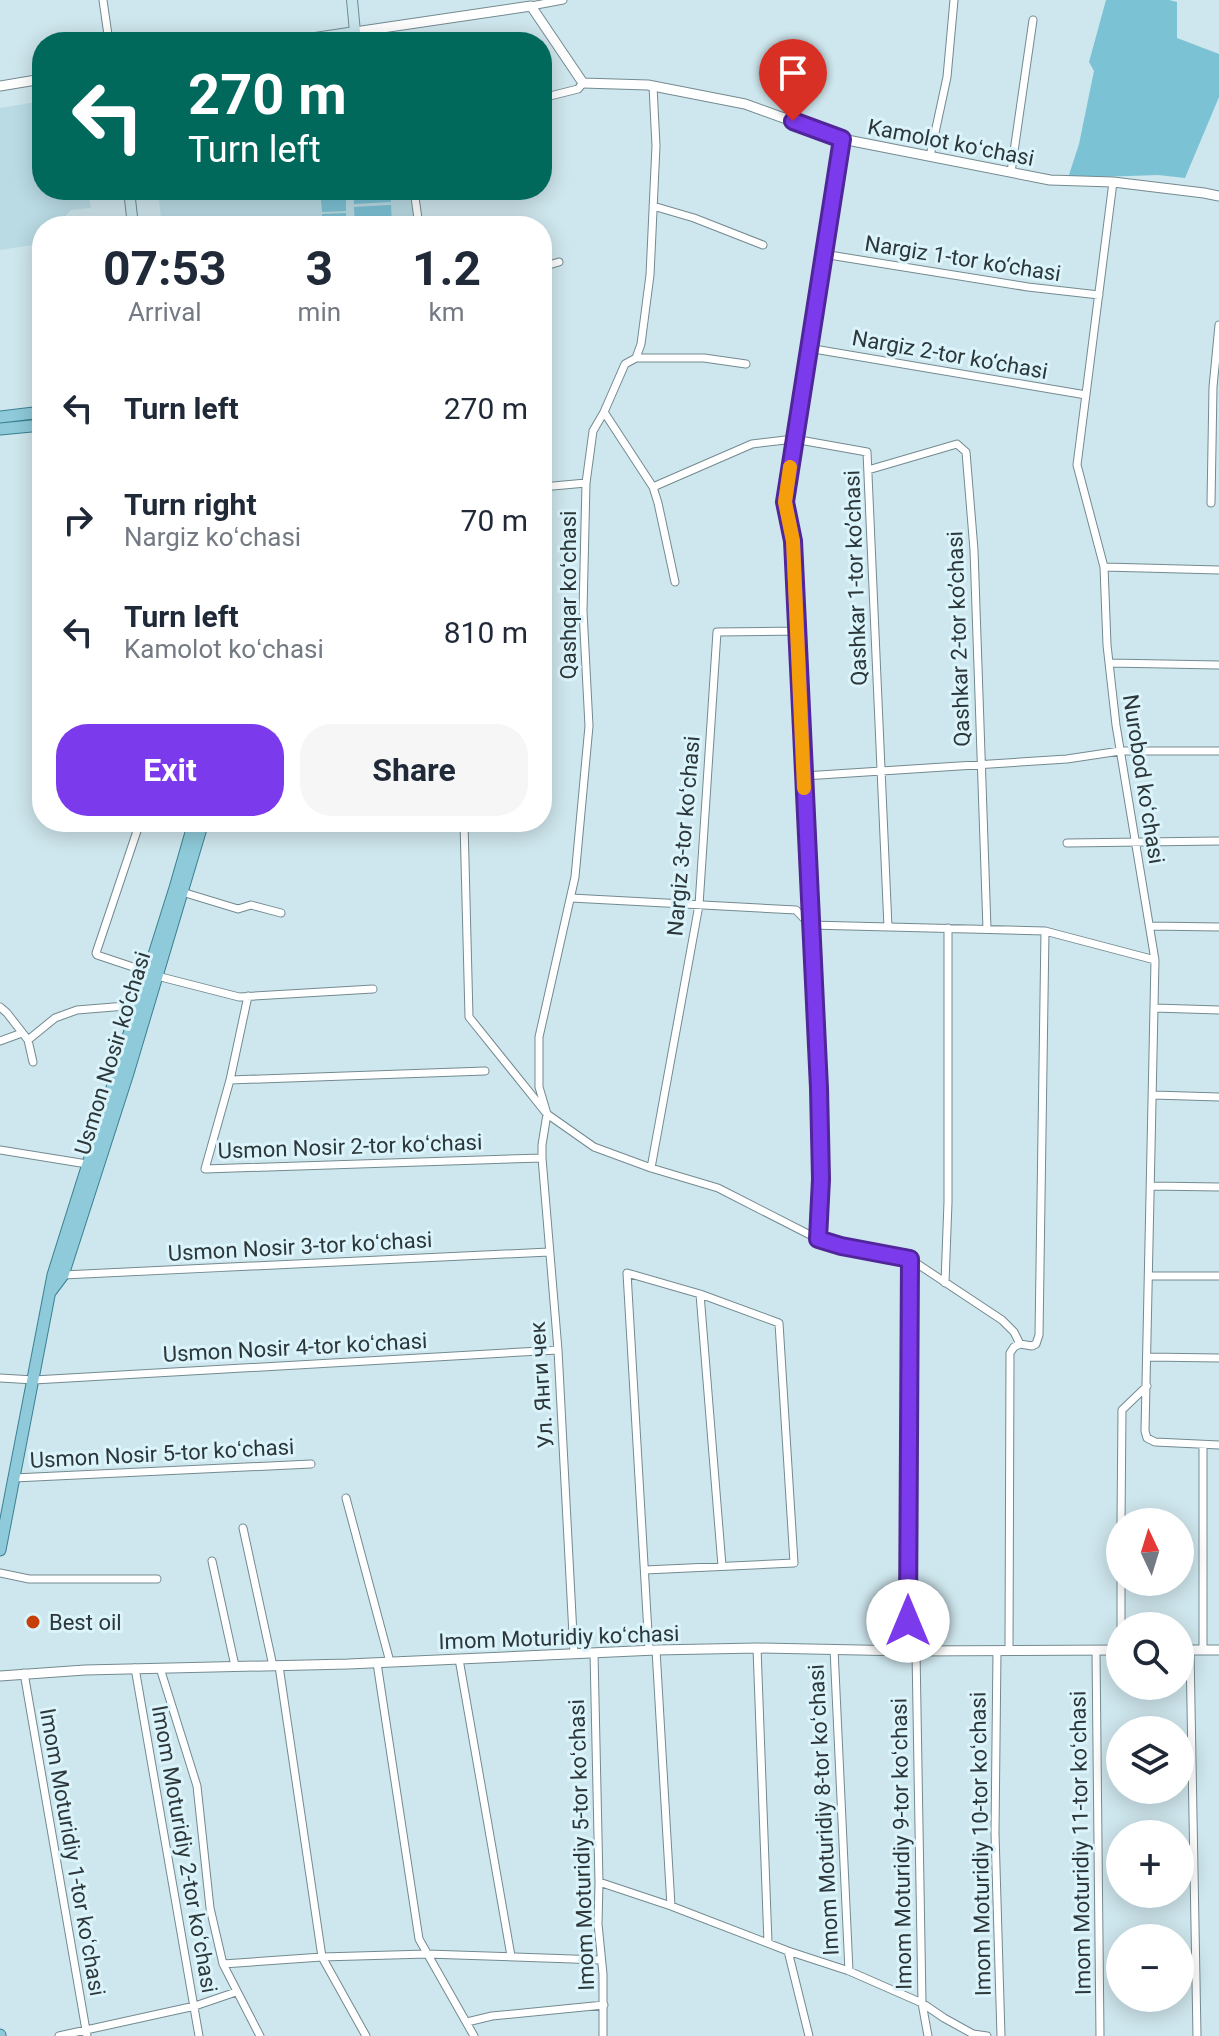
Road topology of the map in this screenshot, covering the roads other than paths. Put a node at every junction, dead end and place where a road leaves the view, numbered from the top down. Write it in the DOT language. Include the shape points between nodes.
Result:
graph roads {
  1 [pos="103,0"];
  2 [pos="352,0"];
  3 [pos="563,0"];
  4 [pos="954,0"];
  5 [pos="531,6"];
  6 [pos="1033,20"];
  7 [pos="108,32"];
  8 [pos="355,32"];
  9 [pos="549,32"];
  10 [pos="552,37"];
  11 [pos="32,81"];
  12 [pos="583,83"];
  13 [pos="0,86"];
  14 [pos="653,86"];
  15 [pos="552,96"];
  16 [pos="842,139"];
  17 [pos="930,156"];
  18 [pos="1011,172"];
  19 [pos="1113,182"];
  20 [pos="1219,196"];
  21 [pos="653,206"];
  22 [pos="763,245"];
  23 [pos="823,254"];
  24 [pos="559,262"];
  25 [pos="552,264"];
  26 [pos="1099,295"];
  27 [pos="1219,325"];
  28 [pos="808,348"];
  29 [pos="636,358"];
  30 [pos="746,364"];
  31 [pos="1086,395"];
  32 [pos="604,412"];
  33 [pos="32,413"];
  34 [pos="0,417"];
  35 [pos="32,426"];
  36 [pos="0,429"];
  37 [pos="794,439"];
  38 [pos="868,470"];
  39 [pos="586,483"];
  40 [pos="552,486"];
  41 [pos="653,487"];
  42 [pos="1211,503"];
  43 [pos="1104,567"];
  44 [pos="1219,570"];
  45 [pos="675,582"];
  46 [pos="797,631"];
  47 [pos="1109,663"];
  48 [pos="1219,665"];
  49 [pos="1120,751"];
  50 [pos="1219,751"];
  51 [pos="981,765"];
  52 [pos="881,772"];
  53 [pos="804,776"];
  54 [pos="137,832"];
  55 [pos="191,832"];
  56 [pos="200,832"];
  57 [pos="464,832"];
  58 [pos="1135,841"];
  59 [pos="1219,841"];
  60 [pos="1067,843"];
  61 [pos="182,892"];
  62 [pos="571,898"];
  63 [pos="699,905"];
  64 [pos="281,913"];
  65 [pos="810,925"];
  66 [pos="1150,926"];
  67 [pos="888,927"];
  68 [pos="1219,927"];
  69 [pos="948,928"];
  70 [pos="987,929"];
  71 [pos="1045,931"];
  72 [pos="164,936"];
  73 [pos="1155,960"];
  74 [pos="152,974"];
  75 [pos="373,989"];
  76 [pos="248,996"];
  77 [pos="138,1005"];
  78 [pos="0,1007"];
  79 [pos="1154,1008"];
  80 [pos="1219,1010"];
  81 [pos="25,1036"];
  82 [pos="0,1041"];
  83 [pos="33,1062"];
  84 [pos="485,1071"];
  85 [pos="230,1080"];
  86 [pos="1153,1095"];
  87 [pos="1219,1097"];
  88 [pos="547,1114"];
  89 [pos="0,1150"];
  90 [pos="542,1158"];
  91 [pos="87,1164"];
  92 [pos="651,1168"];
  93 [pos="1151,1186"];
  94 [pos="1219,1187"];
  95 [pos="818,1239"];
  96 [pos="549,1252"];
  97 [pos="910,1259"];
  98 [pos="58,1275"];
  99 [pos="1149,1276"];
  100 [pos="1219,1276"];
  101 [pos="945,1283"];
  102 [pos="700,1294"];
  103 [pos="1020,1344"];
  104 [pos="558,1350"];
  105 [pos="1147,1357"];
  106 [pos="1219,1358"];
  107 [pos="0,1378"];
  108 [pos="34,1380"];
  109 [pos="1147,1386"];
  110 [pos="1203,1445"];
  111 [pos="1219,1445"];
  112 [pos="311,1464"];
  113 [pos="14,1478"];
  114 [pos="346,1498"];
  115 [pos="1121,1508"];
  116 [pos="243,1528"];
  117 [pos="0,1550"];
  118 [pos="212,1561"];
  119 [pos="722,1566"];
  120 [pos="645,1570"];
  121 [pos="0,1573"];
  122 [pos="157,1579"];
  123 [pos="757,1648"];
  124 [pos="834,1649"];
  125 [pos="652,1650"];
  126 [pos="1194,1650"];
  127 [pos="1203,1650"];
  128 [pos="1219,1650"];
  129 [pos="912,1651"];
  130 [pos="997,1651"];
  131 [pos="1009,1651"];
  132 [pos="1096,1651"];
  133 [pos="1106,1651"];
  134 [pos="594,1653"];
  135 [pos="574,1654"];
  136 [pos="459,1659"];
  137 [pos="390,1662"];
  138 [pos="377,1663"];
  139 [pos="235,1666"];
  140 [pos="276,1666"];
  141 [pos="135,1668"];
  142 [pos="160,1668"];
  143 [pos="24,1673"];
  144 [pos="0,1676"];
  145 [pos="1187,1700"];
  146 [pos="599,1882"];
  147 [pos="671,1906"];
  148 [pos="768,1943"];
  149 [pos="788,1951"];
  150 [pos="427,1954"];
  151 [pos="511,1956"];
  152 [pos="322,1957"];
  153 [pos="601,1960"];
  154 [pos="223,1964"];
  155 [pos="849,1971"];
  156 [pos="236,1992"];
  157 [pos="922,2003"];
  158 [pos="604,2005"];
  159 [pos="195,2006"];
  160 [pos="467,2022"];
  161 [pos="86,2033"];
  162 [pos="59,2036"];
  163 [pos="199,2036"];
  164 [pos="260,2036"];
  165 [pos="366,2036"];
  166 [pos="474,2036"];
  167 [pos="603,2036"];
  168 [pos="809,2036"];
  169 [pos="928,2036"];
  170 [pos="987,2036"];
  171 [pos="1001,2036"];
  172 [pos="1100,2036"];
  173 [pos="1197,2036"];
  1 -- 7 [label="street"];
  2 -- 8 [label="main road"];
  3 -- 5 [label="street"];
  4 -- 17 [label="street" via="947,77"];
  5 -- 8 [label="street"];
  5 -- 9 [label="street"];
  6 -- 18 [label="street"];
  10 -- 12 [label="street"];
  11 -- 13 [label="street"];
  12 -- 14 [label="street, Kamolot koʻchasi"];
  12 -- 15 [label="street"];
  14 -- 16 [label="street, Kamolot koʻchasi" via="745,104"];
  14 -- 21 [label="street, Qashqar koʻchasi"];
  16 -- 17 [label="street, Kamolot koʻchasi"];
  16 -- 23 [label="street"];
  17 -- 18 [label="street, Kamolot koʻchasi"];
  18 -- 19 [label="street, Kamolot koʻchasi" via="1050,180"];
  19 -- 20 [label="street, Kamolot koʻchasi"];
  19 -- 26 [label="street, Nurobod koʻchasi"];
  21 -- 22 [label="street"];
  21 -- 29 [label="street, Qashqar koʻchasi" via="650,275"];
  23 -- 26 [label="street, Nargiz 1-tor ko‘chasi"];
  23 -- 28 [label="street"];
  24 -- 25 [label="street"];
  26 -- 31 [label="street, Nurobod koʻchasi"];
  27 -- 42 [label="street"];
  28 -- 31 [label="street, Nargiz 2-tor ko‘chasi"];
  28 -- 37 [label="street"];
  29 -- 30 [label="street"];
  29 -- 32 [label="street, Qashqar koʻchasi" via="625,364"];
  31 -- 43 [label="street, Nurobod koʻchasi" via="1077,465"];
  32 -- 39 [label="street, Qashqar koʻchasi" via="593,431"];
  32 -- 41 [label="street"];
  33 -- 34 [label="main road"];
  35 -- 36 [label="main road"];
  37 -- 38 [label="street, Qashkar 1-tor koʼchasi" via="867,452"];
  37 -- 41 [label="street, Qashkar 1-tor koʼchasi" via="752,444"];
  37 -- 46 [label="street" via="785,502 793,541"];
  38 -- 51 [label="street, Qashkar 2-tor koʼchasi" via="957,444 966,452"];
  38 -- 52 [label="street, Qashkar 1-tor koʼchasi"];
  39 -- 40 [label="street"];
  39 -- 62 [label="street, Qashqar koʻchasi" via="583,611 589,726"];
  41 -- 45 [label="street"];
  43 -- 44 [label="street"];
  43 -- 47 [label="street, Nurobod koʻchasi"];
  46 -- 53 [label="street"];
  46 -- 63 [label="street, Nargiz 3-tor koʻchasi" via="717,632"];
  47 -- 48 [label="street"];
  47 -- 49 [label="street, Nurobod koʻchasi"];
  49 -- 50 [label="street"];
  49 -- 51 [label="street"];
  49 -- 58 [label="street, Nurobod koʻchasi"];
  51 -- 52 [label="street"];
  51 -- 70 [label="street, Qashkar 2-tor koʼchasi"];
  52 -- 53 [label="street"];
  52 -- 67 [label="street, Qashkar 1-tor koʼchasi"];
  53 -- 65 [label="street"];
  54 -- 74 [label="street" via="96,953"];
  55 -- 72 [label="main road, Usmon Nosir ko‘chasi"];
  56 -- 61 [label="main road, Usmon Nosir ko‘chasi"];
  57 -- 88 [label="street" via="469,1017"];
  58 -- 59 [label="street"];
  58 -- 60 [label="street"];
  58 -- 66 [label="street, Nurobod koʻchasi"];
  61 -- 64 [label="street" via="238,909 251,905"];
  61 -- 72 [label="main road, Usmon Nosir ko‘chasi"];
  62 -- 63 [label="street"];
  62 -- 88 [label="street, Qashqar koʻchasi" via="539,1037 539,1087"];
  63 -- 65 [label="street" via="796,910"];
  63 -- 92 [label="street, Nargiz 3-tor koʻchasi"];
  65 -- 67 [label="street"];
  65 -- 95 [label="street" via="819,1088"];
  66 -- 68 [label="street"];
  66 -- 73 [label="street, Nurobod koʻchasi"];
  67 -- 69 [label="street"];
  69 -- 70 [label="street"];
  69 -- 101 [label="street"];
  70 -- 71 [label="street"];
  71 -- 73 [label="street"];
  71 -- 103 [label="street" via="1039,1335 1032,1346"];
  72 -- 74 [label="main road, Usmon Nosir ko‘chasi"];
  73 -- 79 [label="street, Nurobod koʻchasi"];
  74 -- 76 [label="street"];
  74 -- 77 [label="main road, Usmon Nosir ko‘chasi"];
  74 -- 98 [label="main road, Usmon Nosir ko‘chasi" via="128,1073"];
  75 -- 76 [label="street"];
  76 -- 85 [label="street, Usmon Nosir 2-tor koʻchasi"];
  77 -- 81 [label="street" via="77,1010"];
  77 -- 91 [label="main road, Usmon Nosir ko‘chasi"];
  78 -- 81 [label="street"];
  79 -- 80 [label="street"];
  79 -- 86 [label="street, Nurobod koʻchasi"];
  81 -- 82 [label="street"];
  81 -- 83 [label="street"];
  84 -- 85 [label="street"];
  85 -- 90 [label="street, Usmon Nosir 2-tor koʻchasi" via="205,1169"];
  86 -- 87 [label="street"];
  86 -- 93 [label="street, Nurobod koʻchasi"];
  88 -- 90 [label="street, Ул. Янги чек"];
  88 -- 92 [label="street" via="594,1147"];
  89 -- 91 [label="street"];
  90 -- 96 [label="street, Ул. Янги чек"];
  91 -- 98 [label="main road, Usmon Nosir ko‘chasi"];
  92 -- 95 [label="street" via="718,1188"];
  93 -- 94 [label="street"];
  93 -- 99 [label="street, Nurobod koʻchasi"];
  95 -- 97 [label="street"];
  96 -- 98 [label="street, Usmon Nosir 3-tor koʻchasi"];
  96 -- 104 [label="street, Ул. Янги чек"];
  97 -- 101 [label="street"];
  97 -- 129 [label="street, Imom Moturidiy 9-tor koʻchasi"];
  98 -- 108 [label="main road, Usmon Nosir ko‘chasi"];
  99 -- 100 [label="street"];
  99 -- 105 [label="street, Nurobod koʻchasi"];
  101 -- 103 [label="street" via="1002,1320"];
  102 -- 119 [label="street"];
  102 -- 119 [label="street" via="779,1323 794,1563"];
  102 -- 120 [label="street" via="627,1273"];
  103 -- 131 [label="street" via="1010,1353"];
  104 -- 108 [label="street, Usmon Nosir 4-tor koʻchasi"];
  104 -- 135 [label="street, Ул. Янги чек"];
  105 -- 106 [label="street"];
  105 -- 109 [label="street, Nurobod koʻchasi"];
  107 -- 108 [label="street, Usmon Nosir 4-tor koʻchasi"];
  108 -- 113 [label="main road, Usmon Nosir ko‘chasi"];
  109 -- 110 [label="street, Nurobod koʻchasi" via="1147,1438"];
  109 -- 115 [label="street" via="1122,1410"];
  110 -- 111 [label="street"];
  110 -- 127 [label="street"];
  112 -- 113 [label="street, Usmon Nosir 5-tor koʻchasi"];
  113 -- 117 [label="main road, Usmon Nosir ko‘chasi"];
  114 -- 137 [label="street"];
  116 -- 140 [label="street"];
  118 -- 139 [label="street"];
  119 -- 120 [label="street"];
  120 -- 125 [label="street"];
  121 -- 122 [label="street" via="29,1579"];
  123 -- 124 [label="street, Imom Moturidiy koʻchasi"];
  123 -- 125 [label="street, Imom Moturidiy koʻchasi"];
  123 -- 148 [label="street"];
  124 -- 129 [label="street, Imom Moturidiy koʻchasi"];
  124 -- 155 [label="street, Imom Moturidiy 8-tor koʻchasi"];
  125 -- 134 [label="street, Imom Moturidiy koʻchasi"];
  125 -- 147 [label="street"];
  126 -- 127 [label="street"];
  127 -- 128 [label="street"];
  129 -- 130 [label="street, Imom Moturidiy koʻchasi"];
  129 -- 157 [label="street, Imom Moturidiy 9-tor koʻchasi"];
  130 -- 131 [label="street, Imom Moturidiy koʻchasi"];
  130 -- 171 [label="street, Imom Moturidiy 10-tor koʻchasi"];
  131 -- 132 [label="street, Imom Moturidiy koʻchasi"];
  132 -- 133 [label="street, Imom Moturidiy koʻchasi"];
  132 -- 172 [label="street, Imom Moturidiy 11-tor koʻchasi"];
  134 -- 135 [label="street, Imom Moturidiy koʻchasi"];
  134 -- 146 [label="street, Imom Moturidiy 5-tor koʻchasi"];
  135 -- 136 [label="street, Imom Moturidiy koʻchasi"];
  136 -- 137 [label="street, Imom Moturidiy koʻchasi"];
  136 -- 151 [label="street"];
  137 -- 138 [label="street, Imom Moturidiy koʻchasi"];
  138 -- 140 [label="street, Imom Moturidiy koʻchasi"];
  138 -- 150 [label="street" via="419,1939"];
  139 -- 140 [label="street, Imom Moturidiy koʻchasi"];
  139 -- 142 [label="street, Imom Moturidiy koʻchasi"];
  140 -- 152 [label="street"];
  141 -- 142 [label="street, Imom Moturidiy koʻchasi"];
  141 -- 143 [label="street, Imom Moturidiy koʻchasi"];
  141 -- 159 [label="street, Imom Moturidiy 2-tor koʻchasi"];
  142 -- 154 [label="street" via="197,1786 210,1908"];
  143 -- 144 [label="street, Imom Moturidiy koʻchasi"];
  143 -- 161 [label="street, Imom Moturidiy 1-tor koʻchasi"];
  145 -- 173 [label="street"];
  146 -- 147 [label="street"];
  146 -- 153 [label="street, Imom Moturidiy 5-tor koʻchasi"];
  147 -- 148 [label="street"];
  148 -- 149 [label="street"];
  149 -- 155 [label="street"];
  149 -- 168 [label="street"];
  150 -- 151 [label="street"];
  150 -- 152 [label="street"];
  150 -- 160 [label="street"];
  151 -- 153 [label="street"];
  152 -- 154 [label="street"];
  152 -- 165 [label="street"];
  153 -- 158 [label="street, Imom Moturidiy 5-tor koʻchasi"];
  154 -- 156 [label="street"];
  155 -- 157 [label="street"];
  156 -- 159 [label="street"];
  156 -- 164 [label="street"];
  157 -- 169 [label="street, Imom Moturidiy 9-tor koʻchasi"];
  157 -- 170 [label="street" via="973,2034"];
  158 -- 160 [label="street"];
  158 -- 167 [label="street, Imom Moturidiy 5-tor koʻchasi"];
  159 -- 161 [label="street"];
  159 -- 163 [label="street, Imom Moturidiy 2-tor koʻchasi"];
  160 -- 166 [label="street"];
  161 -- 162 [label="street"];
}
